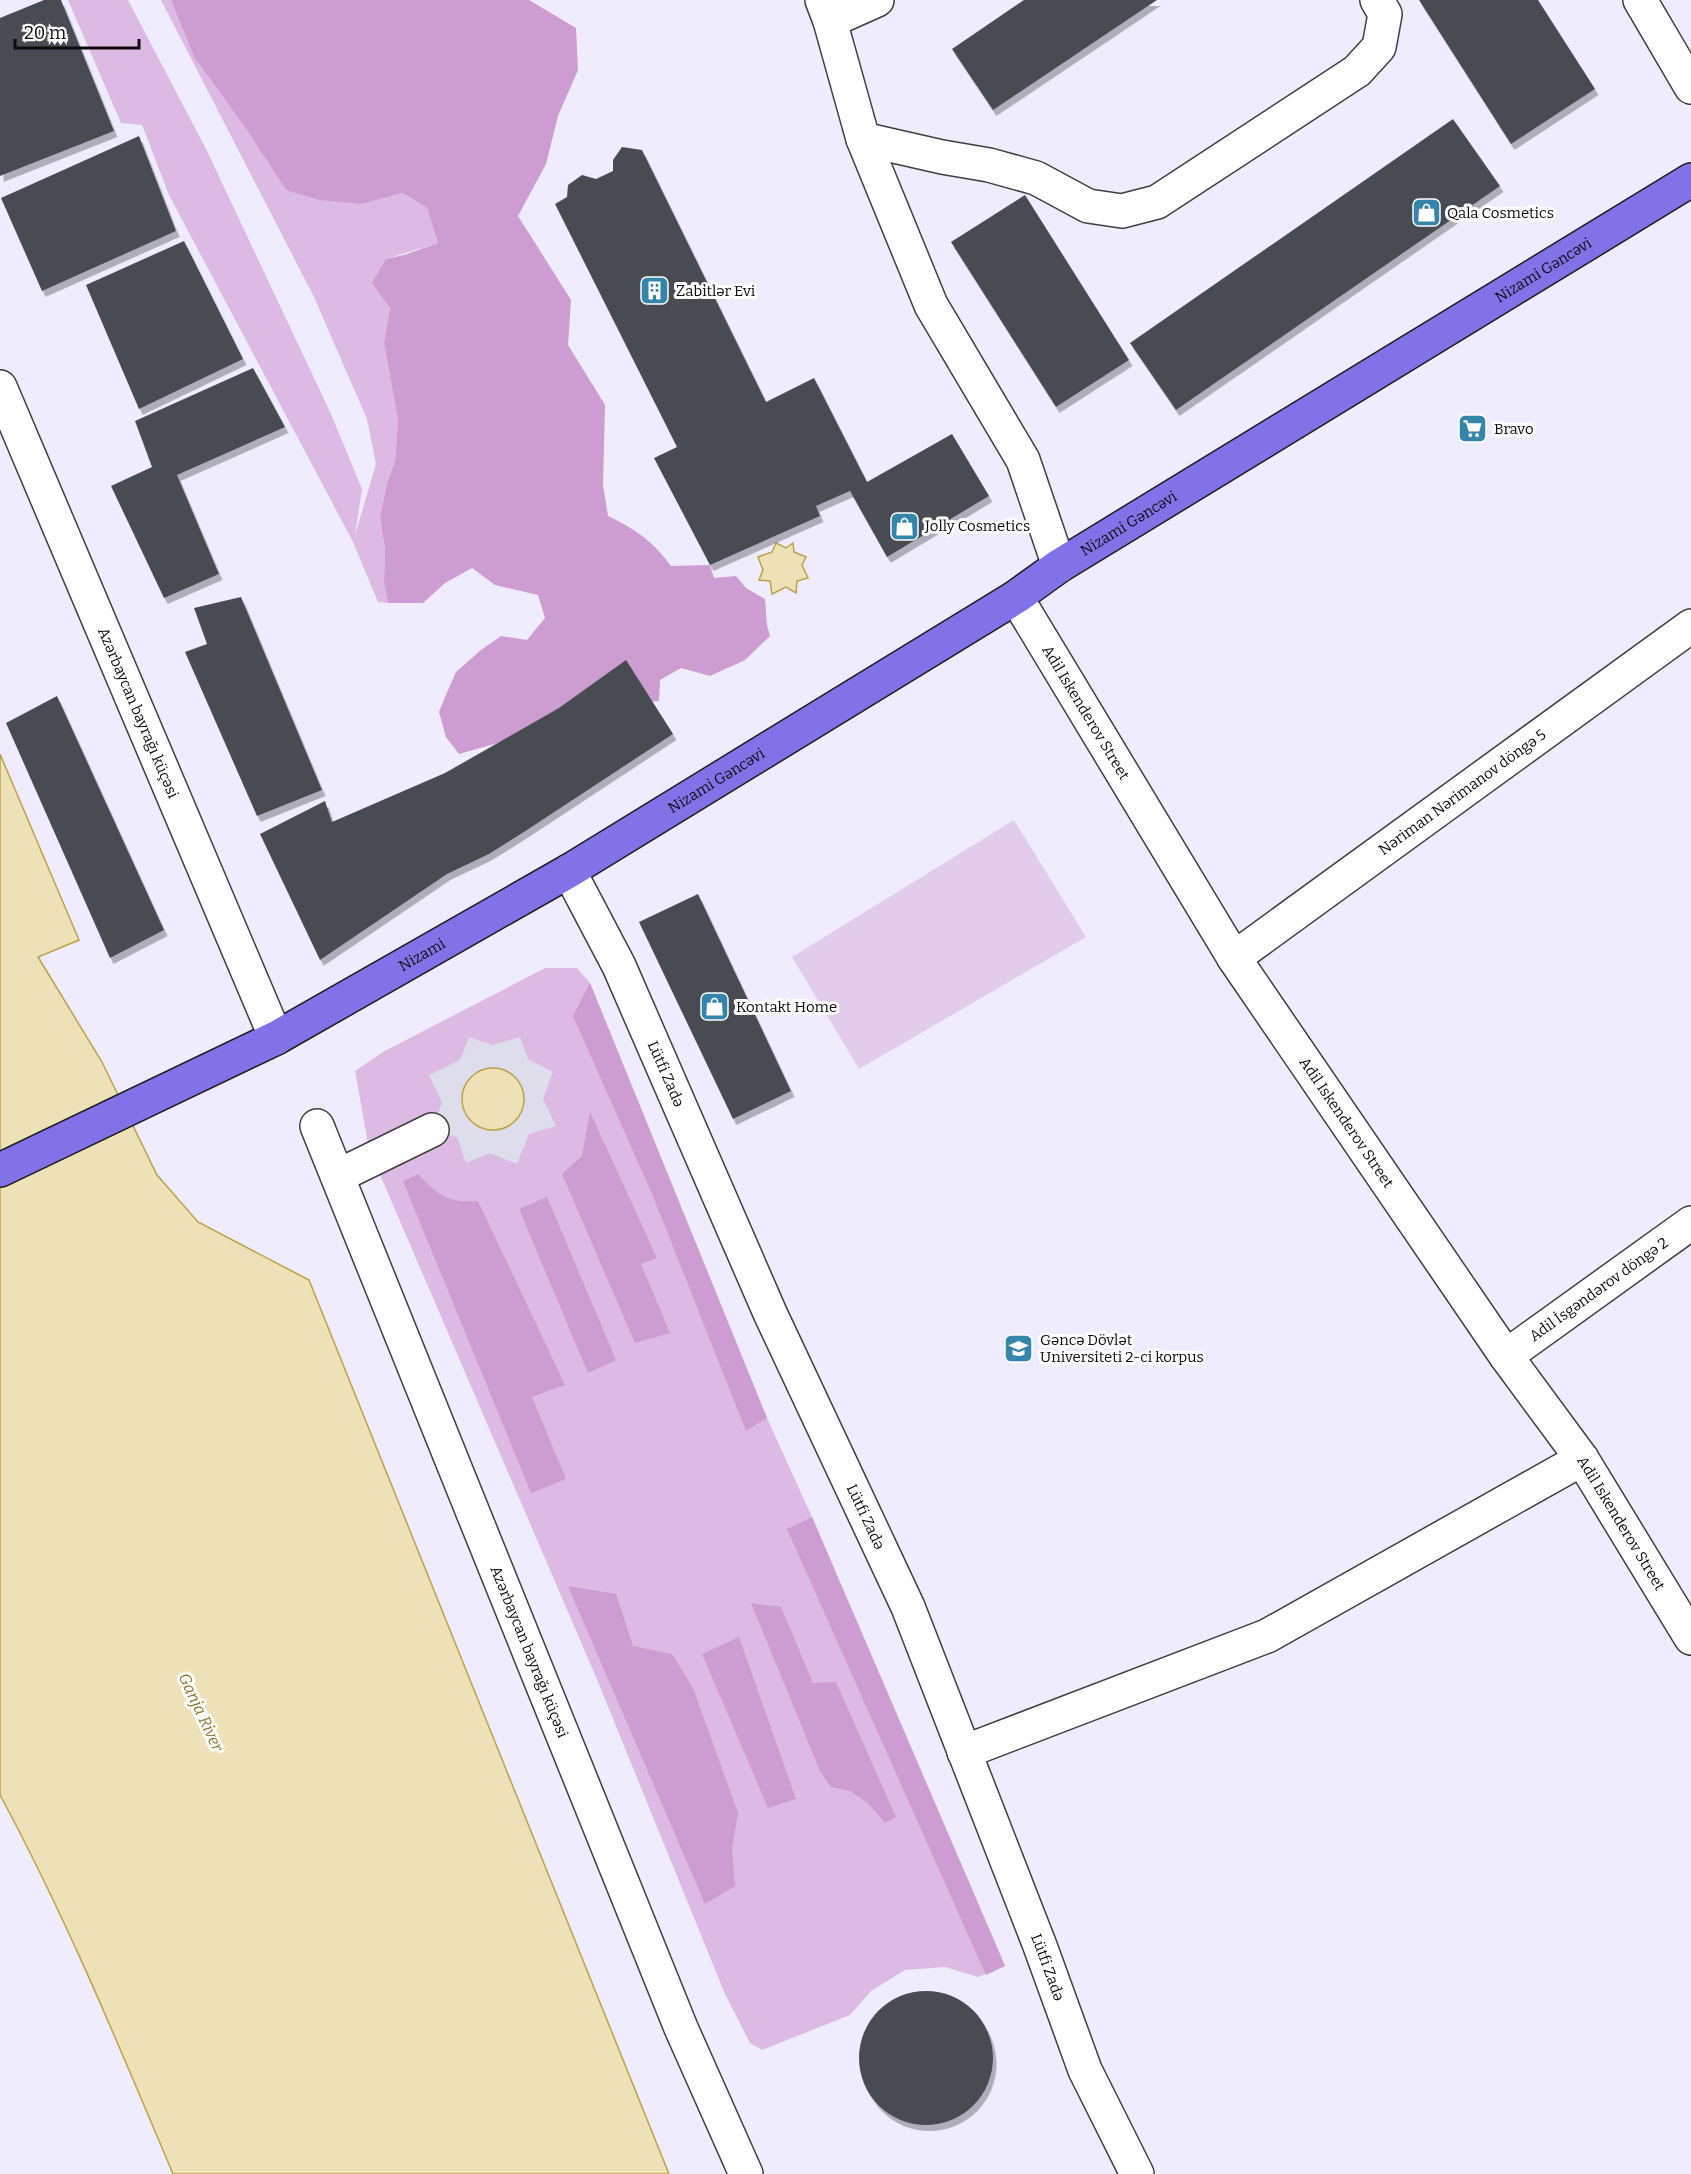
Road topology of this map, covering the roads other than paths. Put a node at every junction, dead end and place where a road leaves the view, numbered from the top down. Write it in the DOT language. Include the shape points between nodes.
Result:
graph roads {
  1 [pos="877,0"];
  2 [pos="1377,0"];
  3 [pos="1640,0"];
  4 [pos="826,10"];
  5 [pos="1691,87"];
  6 [pos="863,139"];
  7 [pos="1691,180"];
  8 [pos="0,387"];
  9 [pos="1059,566"];
  10 [pos="1016,597"];
  11 [pos="1691,626"];
  12 [pos="569,870"];
  13 [pos="1234,958"];
  14 [pos="276,1038"];
  15 [pos="317,1126"];
  16 [pos="432,1130"];
  17 [pos="0,1170"];
  18 [pos="338,1176"];
  19 [pos="1691,1222"];
  20 [pos="1506,1356"];
  21 [pos="1582,1459"];
  22 [pos="1691,1638"];
  23 [pos="964,1752"];
  24 [pos="746,2174"];
  25 [pos="1137,2174"];
  1 -- 4 [label="street"];
  2 -- 6 [label="street" via="1385,14 1379,47 1357,71 1157,202 1122,211 1089,206 1036,178"];
  3 -- 5 [label="street"];
  4 -- 6 [label="street"];
  6 -- 9 [label="street" via="931,305 1023,460"];
  7 -- 9 [label="main road, Nizami Gəncəvi"];
  8 -- 14 [label="street, Azərbaycan bayrağı küçəsi"];
  9 -- 10 [label="main road, Nizami Gəncəvi"];
  10 -- 12 [label="main road, Nizami Gəncəvi"];
  10 -- 13 [label="street, Adil Iskenderov Street"];
  11 -- 13 [label="street, Nəriman Nərimanov döngə 5"];
  12 -- 14 [label="main road, Nizami"];
  12 -- 23 [label="street, Lütfi Zadə" via="619,966 770,1313 908,1607"];
  13 -- 20 [label="street, Adil Iskenderov Street"];
  14 -- 17 [label="main road, Nizami"];
  15 -- 18 [label="street, Azərbaycan bayrağı küçəsi"];
  16 -- 18 [label="street"];
  18 -- 24 [label="street, Azərbaycan bayrağı küçəsi" via="676,2017"];
  19 -- 20 [label="street, Adil İsgəndərov döngə 2"];
  20 -- 21 [label="street, Adil Iskenderov Street"];
  21 -- 22 [label="street, Adil Iskenderov Street"];
  21 -- 23 [label="street" via="1268,1636"];
  23 -- 25 [label="street, Lütfi Zadə" via="1085,2070"];
}
